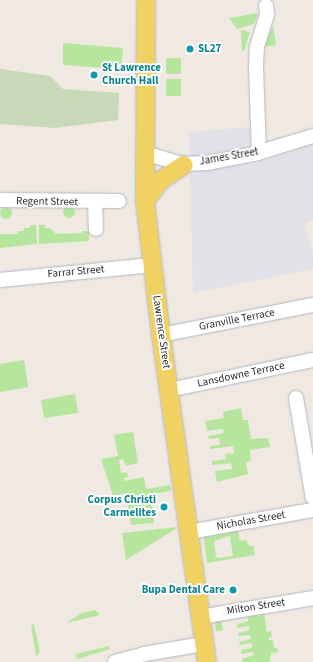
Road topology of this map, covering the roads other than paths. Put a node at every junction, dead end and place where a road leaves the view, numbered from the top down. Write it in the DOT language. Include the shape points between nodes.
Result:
graph roads {
  1 [pos="146,0"];
  2 [pos="266,6"];
  3 [pos="313,136"];
  4 [pos="145,153"];
  5 [pos="259,153"];
  6 [pos="184,165"];
  7 [pos="0,200"];
  8 [pos="119,201"];
  9 [pos="145,201"];
  10 [pos="95,202"];
  11 [pos="96,229"];
  12 [pos="152,265"];
  13 [pos="0,280"];
  14 [pos="313,305"];
  15 [pos="161,335"];
  16 [pos="313,360"];
  17 [pos="169,390"];
  18 [pos="296,398"];
  19 [pos="313,498"];
  20 [pos="313,510"];
  21 [pos="189,532"];
  22 [pos="313,598"];
  23 [pos="200,617"];
  24 [pos="203,644"];
  25 [pos="115,662"];
  26 [pos="207,662"];
  1 -- 4 [label="main road, Lawrence Street"];
  2 -- 5 [label="street" via="267,14 256,65"];
  3 -- 5 [label="street, James Street"];
  4 -- 6 [label="street, James Street"];
  4 -- 9 [label="main road, Lawrence Street"];
  5 -- 6 [label="street, James Street" via="229,160"];
  6 -- 9 [label="main road" via="161,180"];
  7 -- 10 [label="street, Regent Street"];
  8 -- 10 [label="street, Regent Street"];
  9 -- 12 [label="main road, Lawrence Street"];
  10 -- 11 [label="street"];
  12 -- 13 [label="street, Farrar Street"];
  12 -- 15 [label="main road, Lawrence Street"];
  14 -- 15 [label="street, Granville Terrace"];
  15 -- 17 [label="main road, Lawrence Street"];
  16 -- 17 [label="street, Lansdowne Terrace"];
  17 -- 21 [label="main road, Lawrence Street"];
  18 -- 19 [label="street"];
  20 -- 21 [label="street, Nicholas Street"];
  21 -- 23 [label="main road, Lawrence Street"];
  22 -- 23 [label="street, Milton Street"];
  23 -- 24 [label="main road, Lawrence Street"];
  24 -- 25 [label="street" via="144,654"];
  24 -- 26 [label="main road, Lawrence Street"];
}
